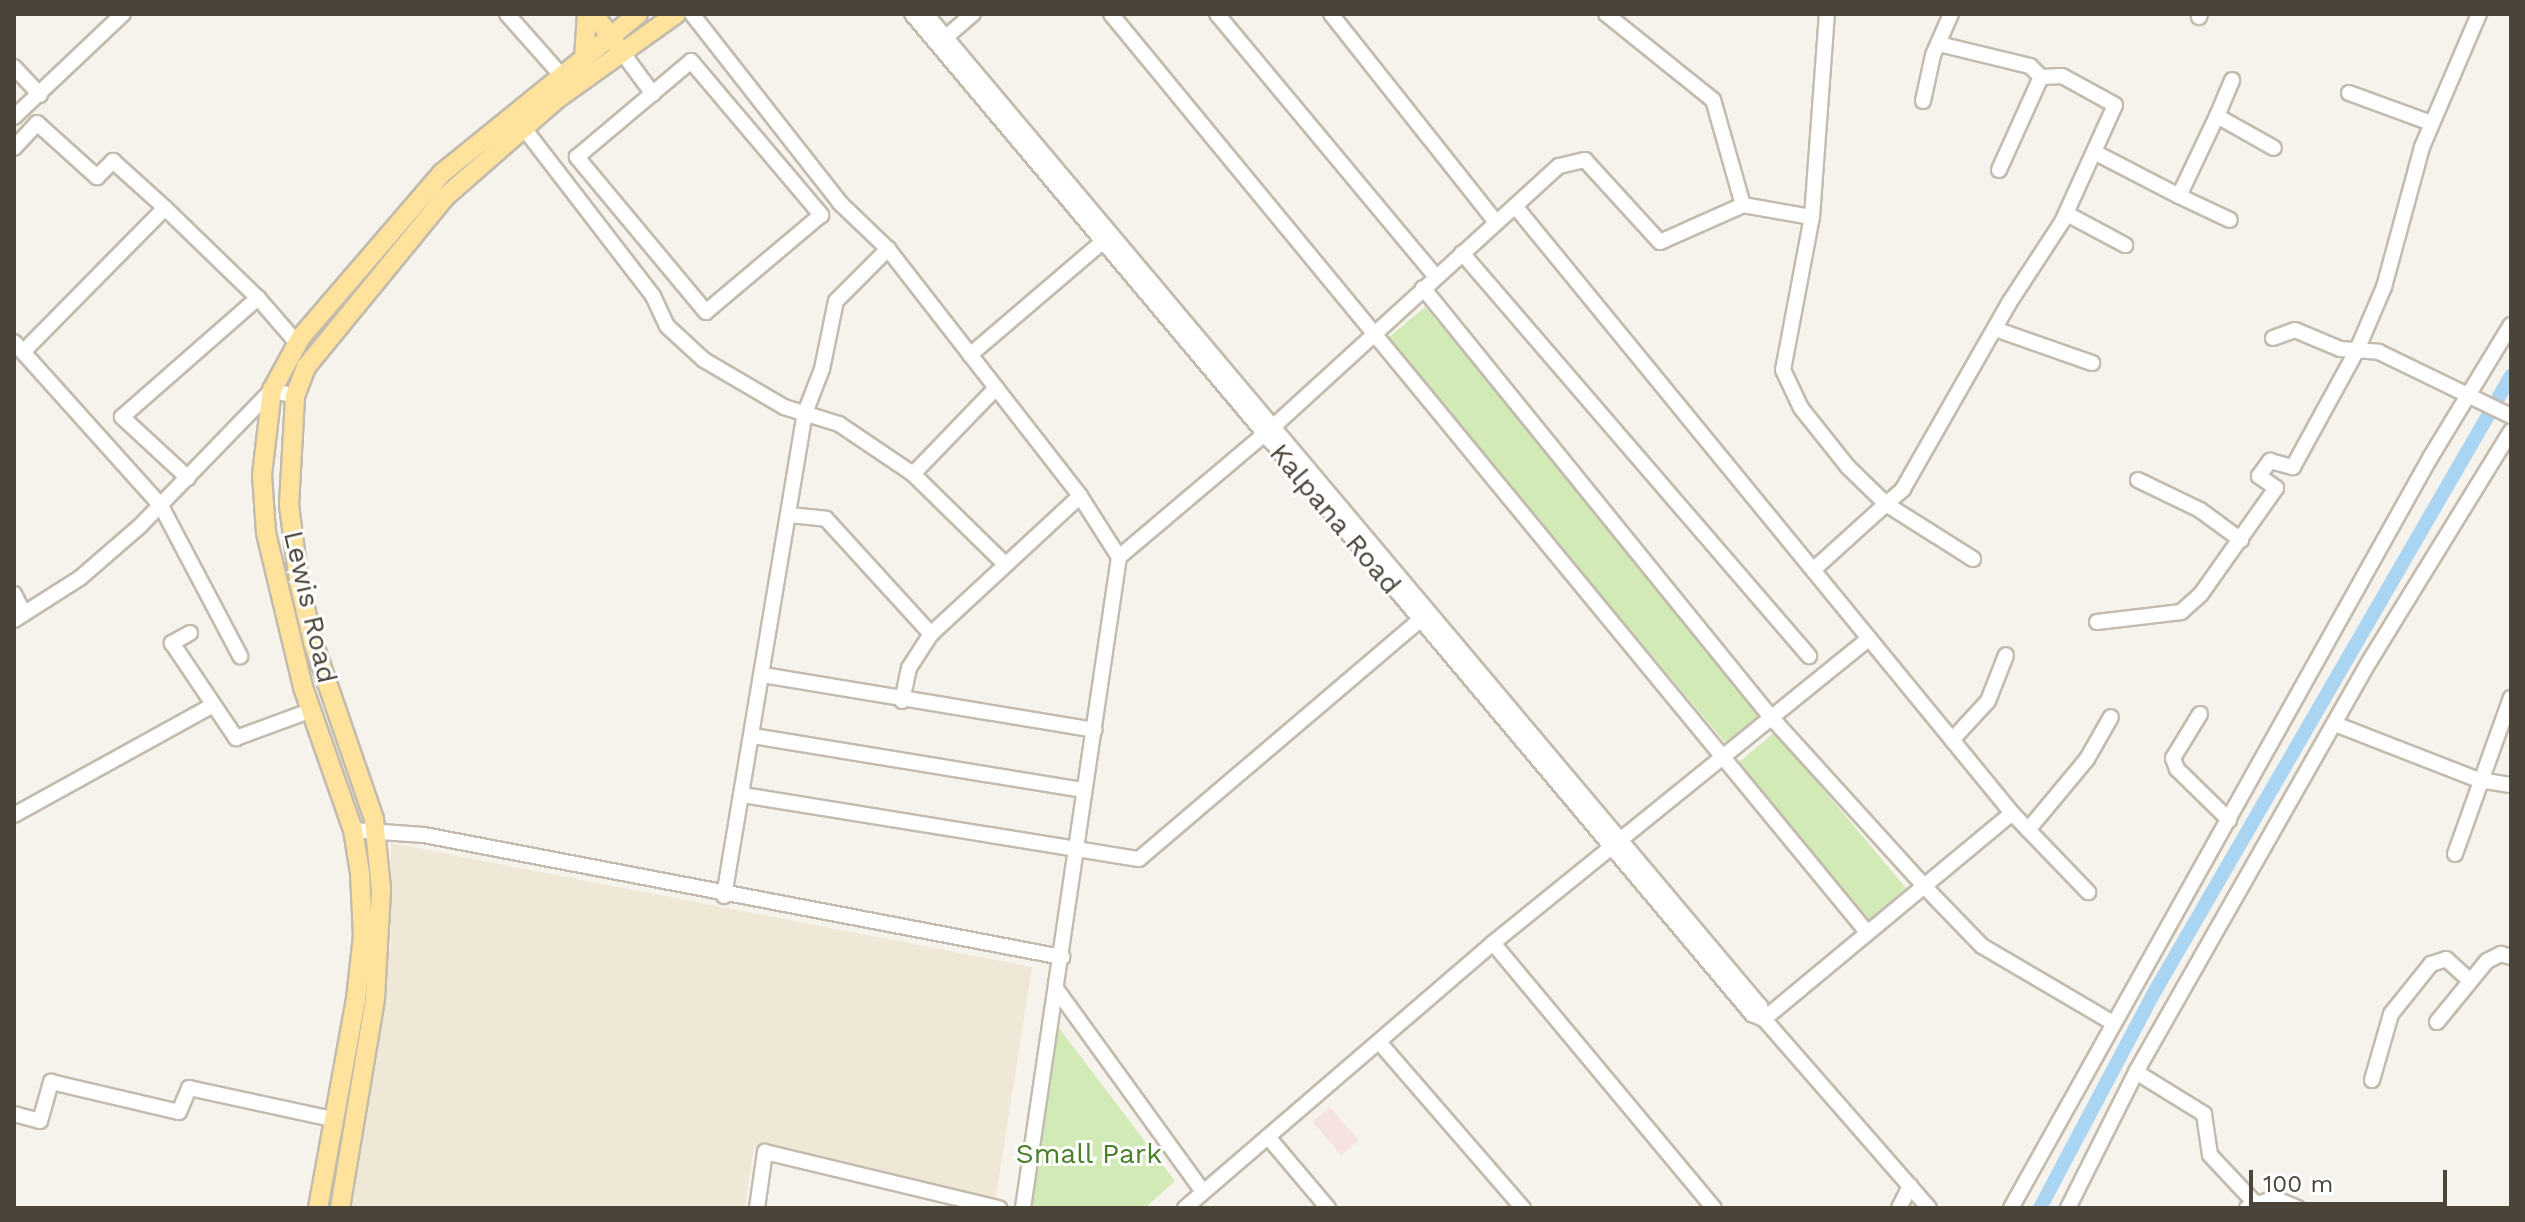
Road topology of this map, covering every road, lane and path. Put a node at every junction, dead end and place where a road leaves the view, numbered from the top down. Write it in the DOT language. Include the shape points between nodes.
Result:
graph roads {
  1 [pos="507,14"];
  2 [pos="587,14"];
  3 [pos="594,14"];
  4 [pos="676,14"];
  5 [pos="692,14"];
  6 [pos="912,14"];
  7 [pos="926,14"];
  8 [pos="973,14"];
  9 [pos="1111,14"];
  10 [pos="1217,14"];
  11 [pos="1331,14"];
  12 [pos="1606,14"];
  13 [pos="1827,14"];
  14 [pos="1951,14"];
  15 [pos="2479,14"];
  16 [pos="632,15"];
  17 [pos="117,16"];
  18 [pos="611,36"];
  19 [pos="643,38"];
  20 [pos="945,38"];
  21 [pos="1939,44"];
  22 [pos="622,52"];
  23 [pos="584,58"];
  24 [pos="14,67"];
  25 [pos="560,74"];
  26 [pos="2041,77"];
  27 [pos="2232,80"];
  28 [pos="2349,93"];
  29 [pos="653,94"];
  30 [pos="40,95"];
  31 [pos="1923,101"];
  32 [pos="2217,116"];
  33 [pos="14,117"];
  34 [pos="2431,123"];
  35 [pos="523,127"];
  36 [pos="14,148"];
  37 [pos="2274,148"];
  38 [pos="2096,153"];
  39 [pos="1999,170"];
  40 [pos="2179,196"];
  41 [pos="1743,205"];
  42 [pos="1515,206"];
  43 [pos="165,208"];
  44 [pos="2067,214"];
  45 [pos="1812,217"];
  46 [pos="2230,220"];
  47 [pos="1496,222"];
  48 [pos="1101,243"];
  49 [pos="2125,245"];
  50 [pos="888,249"];
  51 [pos="1462,253"];
  52 [pos="1436,277"];
  53 [pos="1423,288"];
  54 [pos="258,298"];
  55 [pos="2511,325"];
  56 [pos="1995,329"];
  57 [pos="1374,332"];
  58 [pos="2273,338"];
  59 [pos="297,343"];
  60 [pos="19,346"];
  61 [pos="2357,350"];
  62 [pos="970,355"];
  63 [pos="2092,363"];
  64 [pos="996,388"];
  65 [pos="272,390"];
  66 [pos="295,396"];
  67 [pos="2478,398"];
  68 [pos="805,413"];
  69 [pos="2507,414"];
  70 [pos="1270,430"];
  71 [pos="2511,431"];
  72 [pos="913,474"];
  73 [pos="188,478"];
  74 [pos="2138,480"];
  75 [pos="1080,496"];
  76 [pos="1886,504"];
  77 [pos="161,506"];
  78 [pos="790,515"];
  79 [pos="2241,540"];
  80 [pos="1119,557"];
  81 [pos="1973,559"];
  82 [pos="1005,564"];
  83 [pos="1813,570"];
  84 [pos="14,594"];
  85 [pos="19,617"];
  86 [pos="1420,620"];
  87 [pos="2097,622"];
  88 [pos="190,633"];
  89 [pos="931,634"];
  90 [pos="1869,638"];
  91 [pos="2006,655"];
  92 [pos="240,656"];
  93 [pos="1809,656"];
  94 [pos="763,675"];
  95 [pos="2511,698"];
  96 [pos="902,701"];
  97 [pos="213,705"];
  98 [pos="312,710"];
  99 [pos="2200,714"];
  100 [pos="1770,716"];
  101 [pos="2111,717"];
  102 [pos="2335,724"];
  103 [pos="1094,730"];
  104 [pos="753,736"];
  105 [pos="1952,740"];
  106 [pos="1721,754"];
  107 [pos="2479,780"];
  108 [pos="2511,785"];
  109 [pos="1084,790"];
  110 [pos="743,795"];
  111 [pos="2012,813"];
  112 [pos="14,815"];
  113 [pos="2229,820"];
  114 [pos="353,830"];
  115 [pos="376,830"];
  116 [pos="2028,830"];
  117 [pos="1616,843"];
  118 [pos="1075,852"];
  119 [pos="2455,854"];
  120 [pos="1923,885"];
  121 [pos="2088,892"];
  122 [pos="724,896"];
  123 [pos="1866,931"];
  124 [pos="1493,943"];
  125 [pos="1062,957"];
  126 [pos="2511,957"];
  127 [pos="2468,979"];
  128 [pos="1057,990"];
  129 [pos="1764,1019"];
  130 [pos="2437,1022"];
  131 [pos="2113,1023"];
  132 [pos="1379,1042"];
  133 [pos="2374,1070"];
  134 [pos="2136,1072"];
  135 [pos="14,1114"];
  136 [pos="332,1119"];
  137 [pos="1268,1137"];
  138 [pos="1910,1186"];
  139 [pos="1203,1192"];
  140 [pos="2251,1206"];
  141 [pos="318,1208"];
  142 [pos="340,1208"];
  143 [pos="757,1208"];
  144 [pos="999,1208"];
  145 [pos="1023,1208"];
  146 [pos="1185,1208"];
  147 [pos="1328,1208"];
  148 [pos="1523,1208"];
  149 [pos="1714,1208"];
  150 [pos="1899,1208"];
  151 [pos="1929,1208"];
  152 [pos="2011,1208"];
  153 [pos="2068,1208"];
  154 [pos="2298,1208"];
  1 -- 25 [label="street"];
  2 -- 23 [label="main road"];
  3 -- 18 [label="main road"];
  4 -- 19 [label="main road, Lewis Road"];
  5 -- 50 [label="street" via="840,203"];
  6 -- 48 [label="street, Kalpana Road"];
  7 -- 20 [label="street, Kalpana Road"];
  8 -- 20 [label="street"];
  9 -- 57 [label="street"];
  10 -- 52 [label="street"];
  11 -- 47 [label="street"];
  12 -- 41 [label="street" via="1713,100"];
  13 -- 45 [label="street"];
  14 -- 21 [label="street"];
  15 -- 34 [label="street"];
  16 -- 18 [label="main road, Lewis Road"];
  16 -- 19 [label="main road"];
  17 -- 30 [label="street"];
  18 -- 22 [label="main road"];
  18 -- 23 [label="main road, Lewis Road"];
  19 -- 22 [label="main road, Lewis Road"];
  20 -- 70 [label="street, Kalpana Road"];
  21 -- 26 [label="street" via="2030,66"];
  21 -- 31 [label="street"];
  22 -- 29 [label="street"];
  22 -- 35 [label="main road, Lewis Road"];
  23 -- 25 [label="main road, Lewis Road"];
  24 -- 30 [label="street"];
  25 -- 59 [label="main road, Lewis Road" via="442,173"];
  26 -- 38 [label="street" via="2062,76 2115,105"];
  26 -- 39 [label="street"];
  27 -- 32 [label="street"];
  28 -- 34 [label="street"];
  29 -- 29 [label="street" via="577,157 706,312 821,215 691,61"];
  30 -- 33 [label="street"];
  32 -- 37 [label="street"];
  32 -- 40 [label="street"];
  34 -- 61 [label="street" via="2408,187 2399,244"];
  35 -- 66 [label="main road, Lewis Road" via="445,197 306,367"];
  35 -- 68 [label="street" via="653,296 667,326 742,385"];
  36 -- 43 [label="street" via="37,123 97,177 113,161"];
  38 -- 40 [label="street"];
  38 -- 44 [label="street"];
  40 -- 46 [label="street"];
  41 -- 42 [label="street" via="1660,242 1585,160 1559,166"];
  41 -- 45 [label="street"];
  42 -- 47 [label="street"];
  42 -- 83 [label="street"];
  43 -- 54 [label="street"];
  43 -- 60 [label="street"];
  44 -- 49 [label="street"];
  44 -- 56 [label="street"];
  45 -- 76 [label="street" via="1783,370 1801,408"];
  47 -- 51 [label="street"];
  48 -- 62 [label="street"];
  48 -- 70 [label="street, Kalpana Road"];
  50 -- 62 [label="street"];
  50 -- 68 [label="street" via="836,301 822,369"];
  51 -- 52 [label="street"];
  51 -- 93 [label="street"];
  52 -- 53 [label="street"];
  53 -- 57 [label="street"];
  53 -- 100 [label="street"];
  54 -- 59 [label="street"];
  54 -- 73 [label="street" via="122,417"];
  55 -- 67 [label="street"];
  56 -- 63 [label="street"];
  56 -- 76 [label="street" via="1903,489"];
  57 -- 70 [label="street"];
  57 -- 106 [label="street"];
  58 -- 61 [label="street" via="2295,330 2340,349"];
  59 -- 65 [label="main road, Lewis Road"];
  60 -- 77 [label="street"];
  61 -- 67 [label="street" via="2379,352"];
  61 -- 79 [label="street" via="2293,467 2270,461 2259,476 2276,488"];
  62 -- 64 [label="street"];
  64 -- 72 [label="street"];
  64 -- 75 [label="street"];
  65 -- 66 [label="street"];
  65 -- 73 [label="street"];
  65 -- 98 [label="main road, Lewis Road" via="262,475 266,533"];
  66 -- 115 [label="main road, Lewis Road" via="289,505 299,582 313,642"];
  67 -- 69 [label="street"];
  67 -- 113 [label="street" via="2430,458"];
  68 -- 72 [label="street" via="839,424"];
  68 -- 78 [label="street"];
  70 -- 80 [label="street"];
  70 -- 86 [label="street, Kalpana Road"];
  70 -- 117 [label="street, Kalpana Road"];
  71 -- 102 [label="street"];
  72 -- 82 [label="street"];
  73 -- 77 [label="street"];
  74 -- 79 [label="street" via="2200,510"];
  75 -- 80 [label="street"];
  75 -- 82 [label="street"];
  76 -- 81 [label="street"];
  76 -- 83 [label="street"];
  77 -- 85 [label="street" via="80,578"];
  77 -- 92 [label="street"];
  78 -- 89 [label="street" via="826,519"];
  78 -- 94 [label="street"];
  79 -- 87 [label="street" via="2181,612"];
  80 -- 103 [label="street"];
  82 -- 89 [label="street"];
  83 -- 90 [label="street"];
  84 -- 85 [label="street"];
  86 -- 117 [label="street, Kalpana Road"];
  86 -- 118 [label="street" via="1139,859"];
  88 -- 97 [label="street" via="172,643"];
  89 -- 96 [label="street" via="909,668"];
  90 -- 100 [label="street"];
  90 -- 105 [label="street"];
  91 -- 105 [label="street" via="1988,701"];
  94 -- 96 [label="street"];
  94 -- 104 [label="street"];
  95 -- 107 [label="street"];
  96 -- 103 [label="street"];
  97 -- 98 [label="street" via="236,738"];
  97 -- 112 [label="street"];
  98 -- 114 [label="main road, Lewis Road"];
  99 -- 113 [label="street" via="2173,758 2177,769"];
  100 -- 106 [label="street"];
  100 -- 120 [label="street"];
  101 -- 116 [label="street" via="2087,759"];
  102 -- 107 [label="street"];
  102 -- 134 [label="street"];
  103 -- 109 [label="street"];
  104 -- 109 [label="street"];
  104 -- 110 [label="street"];
  105 -- 111 [label="street"];
  106 -- 117 [label="street"];
  106 -- 123 [label="street"];
  107 -- 108 [label="street"];
  107 -- 119 [label="street"];
  109 -- 118 [label="street"];
  110 -- 118 [label="street"];
  110 -- 122 [label="street"];
  111 -- 116 [label="street"];
  111 -- 120 [label="street"];
  113 -- 131 [label="street"];
  114 -- 115 [label="street"];
  114 -- 136 [label="main road, Lewis Road" via="363,936"];
  115 -- 122 [label="street" via="424,835"];
  115 -- 142 [label="main road, Lewis Road" via="380,949"];
  116 -- 121 [label="street"];
  117 -- 124 [label="street"];
  117 -- 129 [label="street, Kalpana Road" via="1752,1014"];
  118 -- 125 [label="street"];
  120 -- 123 [label="street"];
  120 -- 131 [label="street" via="1982,946"];
  122 -- 125 [label="street"];
  123 -- 129 [label="street"];
  124 -- 132 [label="street"];
  124 -- 149 [label="street"];
  125 -- 128 [label="street"];
  126 -- 127 [label="street" via="2495,956"];
  127 -- 130 [label="street"];
  127 -- 133 [label="street" via="2446,959 2436,959 2391,1014"];
  128 -- 139 [label="street"];
  128 -- 145 [label="street"];
  129 -- 138 [label="street, Kalpana Road"];
  131 -- 152 [label="street"];
  132 -- 137 [label="street"];
  132 -- 148 [label="street"];
  134 -- 140 [label="street" via="2204,1114 2210,1155"];
  134 -- 153 [label="street"];
  135 -- 136 [label="street" via="40,1121 51,1082 179,1112 189,1088"];
  136 -- 141 [label="main road, Lewis Road"];
  137 -- 139 [label="street"];
  137 -- 147 [label="street"];
  138 -- 150 [label="street"];
  138 -- 151 [label="street, Kalpana Road"];
  139 -- 146 [label="street"];
  140 -- 154 [label="street" via="2274,1198"];
  143 -- 144 [label="street" via="765,1152"];
}
